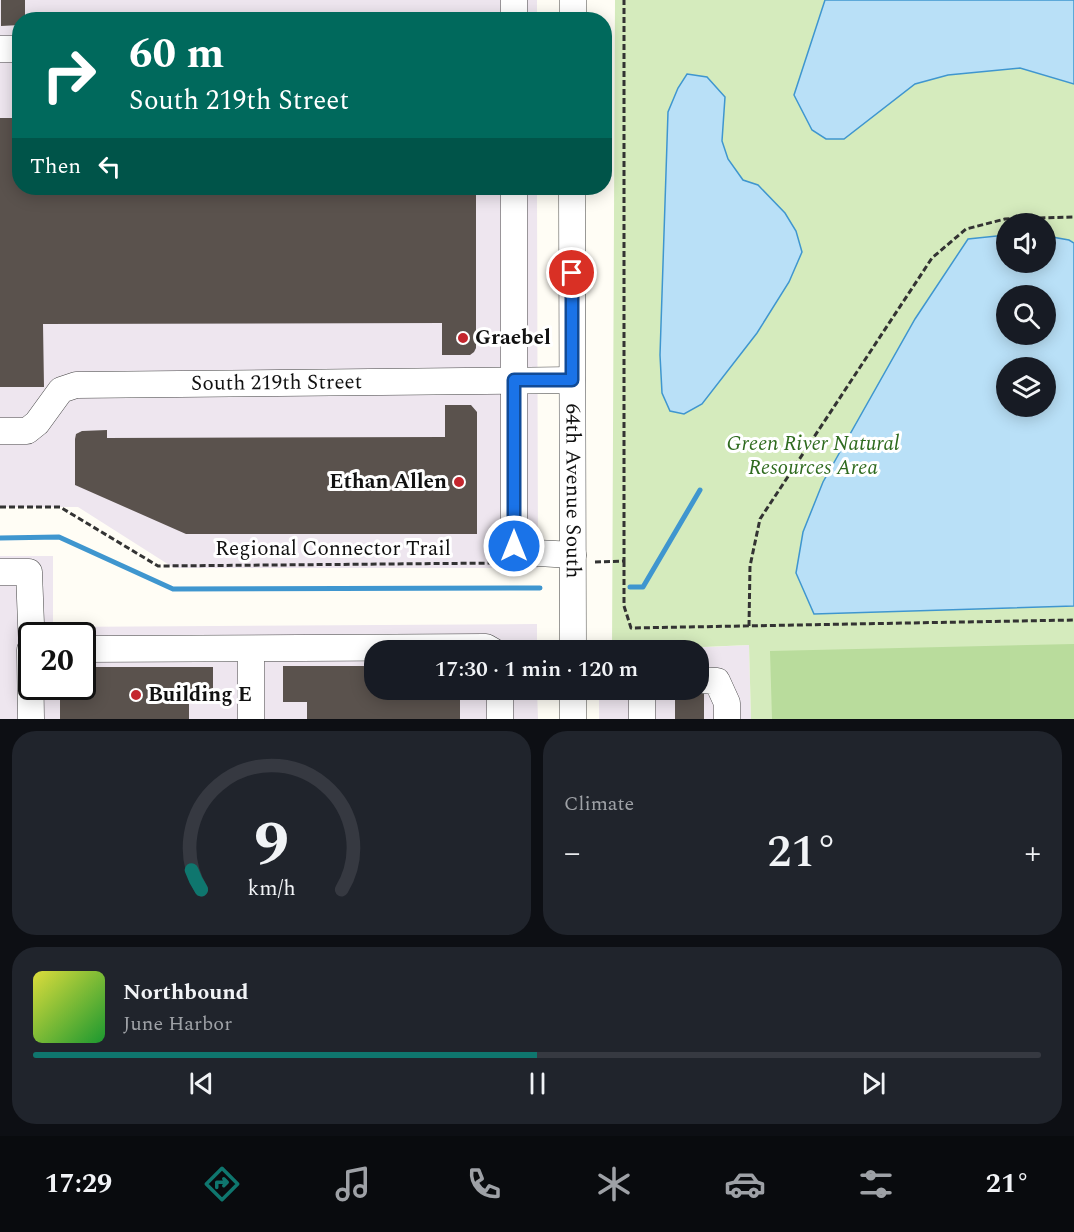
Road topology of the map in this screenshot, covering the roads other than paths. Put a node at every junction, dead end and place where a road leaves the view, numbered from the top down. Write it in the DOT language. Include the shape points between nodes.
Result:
graph roads {
  1 [pos="514,195"];
  2 [pos="572,195"];
  3 [pos="514,380"];
  4 [pos="572,380"];
  5 [pos="0,431"];
  6 [pos="573,559"];
  7 [pos="0,572"];
  8 [pos="30,622"];
  9 [pos="573,640"];
  10 [pos="251,648"];
  11 [pos="364,648"];
  12 [pos="96,649"];
  13 [pos="709,681"];
  14 [pos="31,700"];
  15 [pos="501,700"];
  16 [pos="573,700"];
  17 [pos="642,700"];
  18 [pos="31,719"];
  19 [pos="251,719"];
  20 [pos="501,719"];
  21 [pos="573,719"];
  22 [pos="642,719"];
  23 [pos="727,719"];
  1 -- 3 [label="street"];
  2 -- 4 [label="street, 64th Avenue South"];
  3 -- 4 [label="street, South 219th Street"];
  3 -- 5 [label="street, South 219th Street" via="76,385 61,390 27,431"];
  3 -- 6 [label="street" via="514,546 519,552"];
  4 -- 6 [label="street, 64th Avenue South"];
  6 -- 9 [label="street, 64th Avenue South"];
  7 -- 8 [label="street" via="29,572"];
  10 -- 11 [label="street"];
  10 -- 12 [label="street"];
  10 -- 19 [label="street"];
  13 -- 23 [label="street" via="717,681 727,703"];
  14 -- 18 [label="street"];
  15 -- 20 [label="street"];
  16 -- 21 [label="street"];
  17 -- 22 [label="street"];
}
